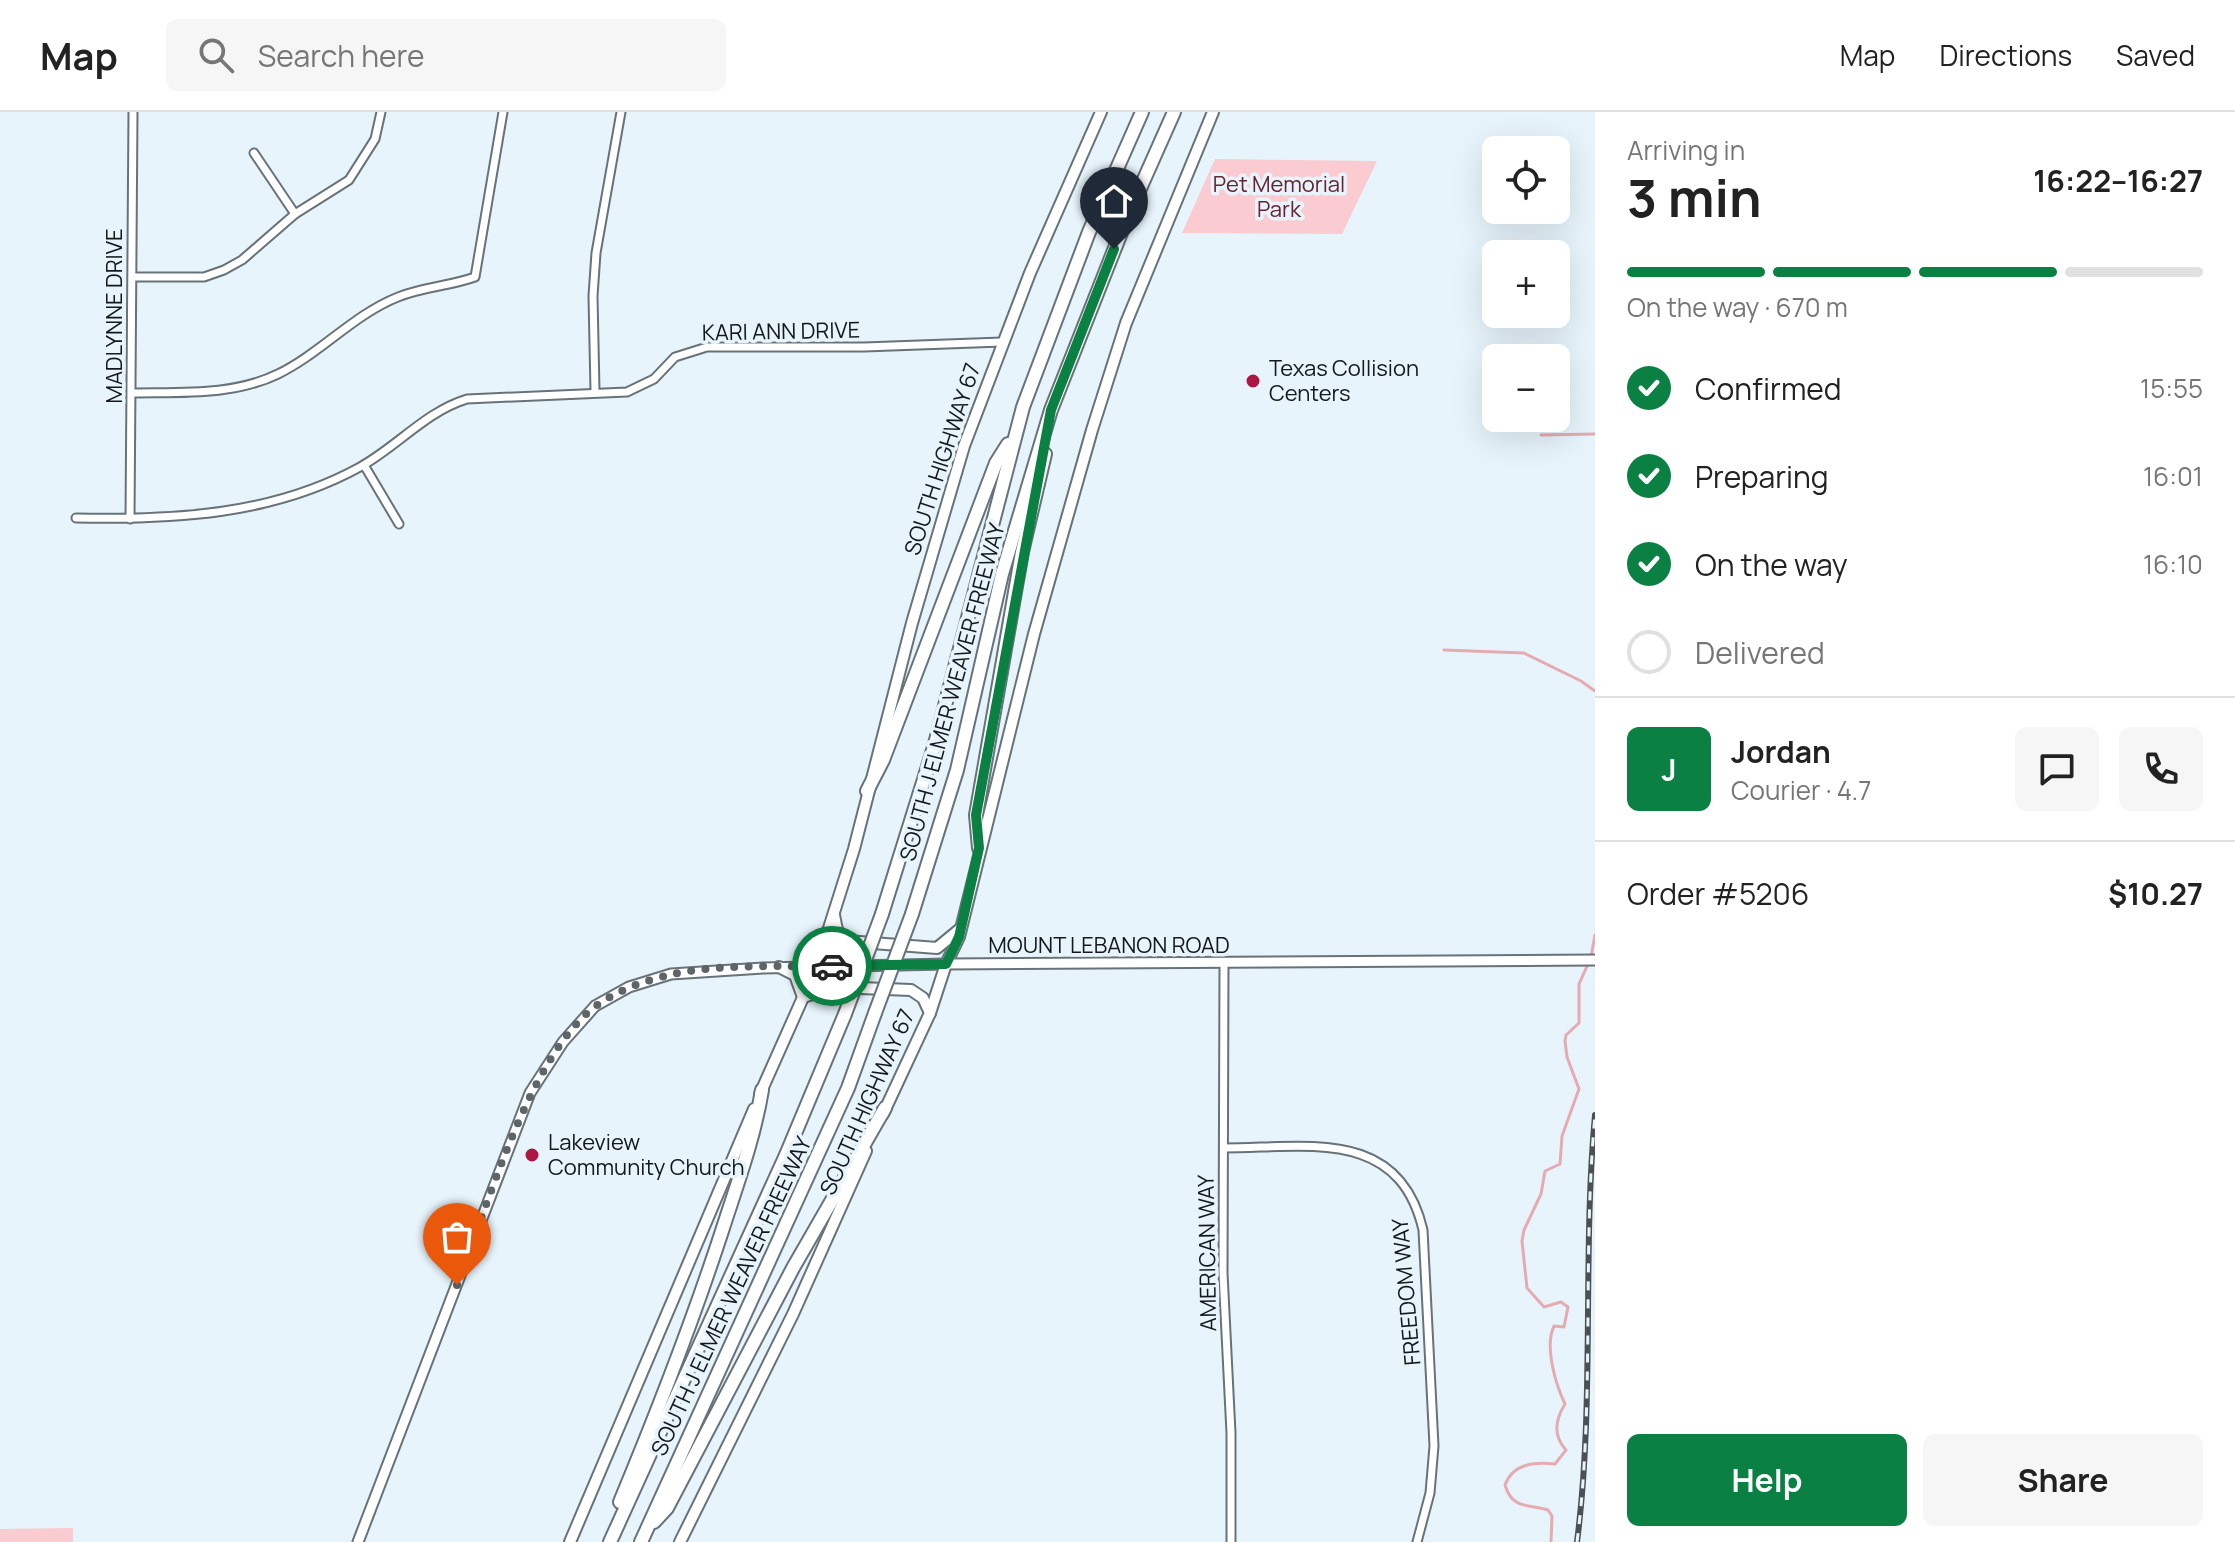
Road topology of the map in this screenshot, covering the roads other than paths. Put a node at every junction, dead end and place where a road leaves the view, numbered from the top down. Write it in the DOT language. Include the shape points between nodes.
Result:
graph roads {
  1 [pos="133,112"];
  2 [pos="381,112"];
  3 [pos="503,112"];
  4 [pos="621,112"];
  5 [pos="1101,112"];
  6 [pos="1142,112"];
  7 [pos="1174,112"];
  8 [pos="1213,112"];
  9 [pos="254,153"];
  10 [pos="295,214"];
  11 [pos="133,277"];
  12 [pos="1002,342"];
  13 [pos="595,391"];
  14 [pos="132,393"];
  15 [pos="1051,410"];
  16 [pos="1014,434"];
  17 [pos="364,465"];
  18 [pos="76,518"];
  19 [pos="130,519"];
  20 [pos="399,524"];
  21 [pos="867,791"];
  22 [pos="979,848"];
  23 [pos="833,914"];
  24 [pos="960,929"];
  25 [pos="1595,960"];
  26 [pos="1224,963"];
  27 [pos="946,964"];
  28 [pos="817,966"];
  29 [pos="779,967"];
  30 [pos="803,997"];
  31 [pos="930,1013"];
  32 [pos="762,1090"];
  33 [pos="885,1108"];
  34 [pos="1224,1148"];
  35 [pos="644,1536"];
  36 [pos="358,1542"];
  37 [pos="570,1542"];
  38 [pos="609,1542"];
  39 [pos="680,1542"];
  40 [pos="1231,1542"];
  41 [pos="1417,1542"];
  1 -- 11 [label="street, MADLYNNE DRIVE"];
  2 -- 10 [label="street" via="375,139 349,180"];
  3 -- 14 [label="street" via="475,277 396,298 278,374 237,388"];
  4 -- 13 [label="street" via="596,253"];
  5 -- 12 [label="main road, SOUTH HIGHWAY 67"];
  6 -- 16 [label="highway, SOUTH J ELMER WEAVER FREEWAY" via="1089,232"];
  7 -- 15 [label="highway, SOUTH J ELMER WEAVER FREEWAY"];
  8 -- 22 [label="main road, SOUTH HIGHWAY 67" via="1131,310 1092,430"];
  9 -- 10 [label="street"];
  10 -- 11 [label="street" via="224,270 204,277"];
  11 -- 14 [label="street, MADLYNNE DRIVE"];
  12 -- 13 [label="street, KARI ANN DRIVE" via="707,347 675,357 637,389"];
  12 -- 21 [label="main road, SOUTH HIGHWAY 67" via="946,499"];
  13 -- 17 [label="street, KARI ANN DRIVE" via="467,399 447,405"];
  14 -- 19 [label="street, MADLYNNE DRIVE"];
  15 -- 22 [label="highway" via="976,815"];
  15 -- 35 [label="highway, SOUTH J ELMER WEAVER FREEWAY, bridge" via="1002,574 957,770 912,914 848,1088"];
  16 -- 21 [label="highway" via="996,463"];
  16 -- 38 [label="highway, SOUTH J ELMER WEAVER FREEWAY, bridge" via="935,744 882,914 780,1170"];
  17 -- 19 [label="street, KARI ANN DRIVE" via="330,483 257,507"];
  17 -- 20 [label="street"];
  18 -- 19 [label="street, KARI ANN DRIVE"];
  21 -- 23 [label="main road, SOUTH HIGHWAY 67"];
  22 -- 24 [label="main road, SOUTH HIGHWAY 67"];
  23 -- 24 [label="main road" via="847,941 937,948"];
  23 -- 28 [label="main road, SOUTH HIGHWAY 67"];
  24 -- 27 [label="main road, SOUTH HIGHWAY 67"];
  25 -- 26 [label="street, MOUNT LEBANON ROAD"];
  26 -- 27 [label="street, MOUNT LEBANON ROAD"];
  26 -- 34 [label="street, AMERICAN WAY"];
  27 -- 28 [label="street, MOUNT LEBANON ROAD"];
  27 -- 31 [label="main road, SOUTH HIGHWAY 67"];
  28 -- 29 [label="street, MOUNT LEBANON ROAD"];
  28 -- 30 [label="main road, SOUTH HIGHWAY 67"];
  29 -- 30 [label="main road" via="795,975"];
  29 -- 36 [label="street, MOUNT LEBANON ROAD" via="671,974 629,987 595,1006 563,1042 530,1093"];
  30 -- 31 [label="main road" via="835,987 911,990 923,998"];
  30 -- 32 [label="main road, SOUTH HIGHWAY 67"];
  31 -- 33 [label="main road, SOUTH HIGHWAY 67"];
  32 -- 37 [label="main road, SOUTH HIGHWAY 67"];
  32 -- 38 [label="highway" via="756,1126 697,1306 611,1524"];
  33 -- 35 [label="highway" via="793,1268 667,1508"];
  33 -- 39 [label="main road, SOUTH HIGHWAY 67" via="793,1314"];
  34 -- 40 [label="street, AMERICAN WAY"];
  34 -- 41 [label="street, FREEDOM WAY" via="1357,1151 1379,1161 1416,1202 1423,1230 1434,1446 1430,1493"];
}
